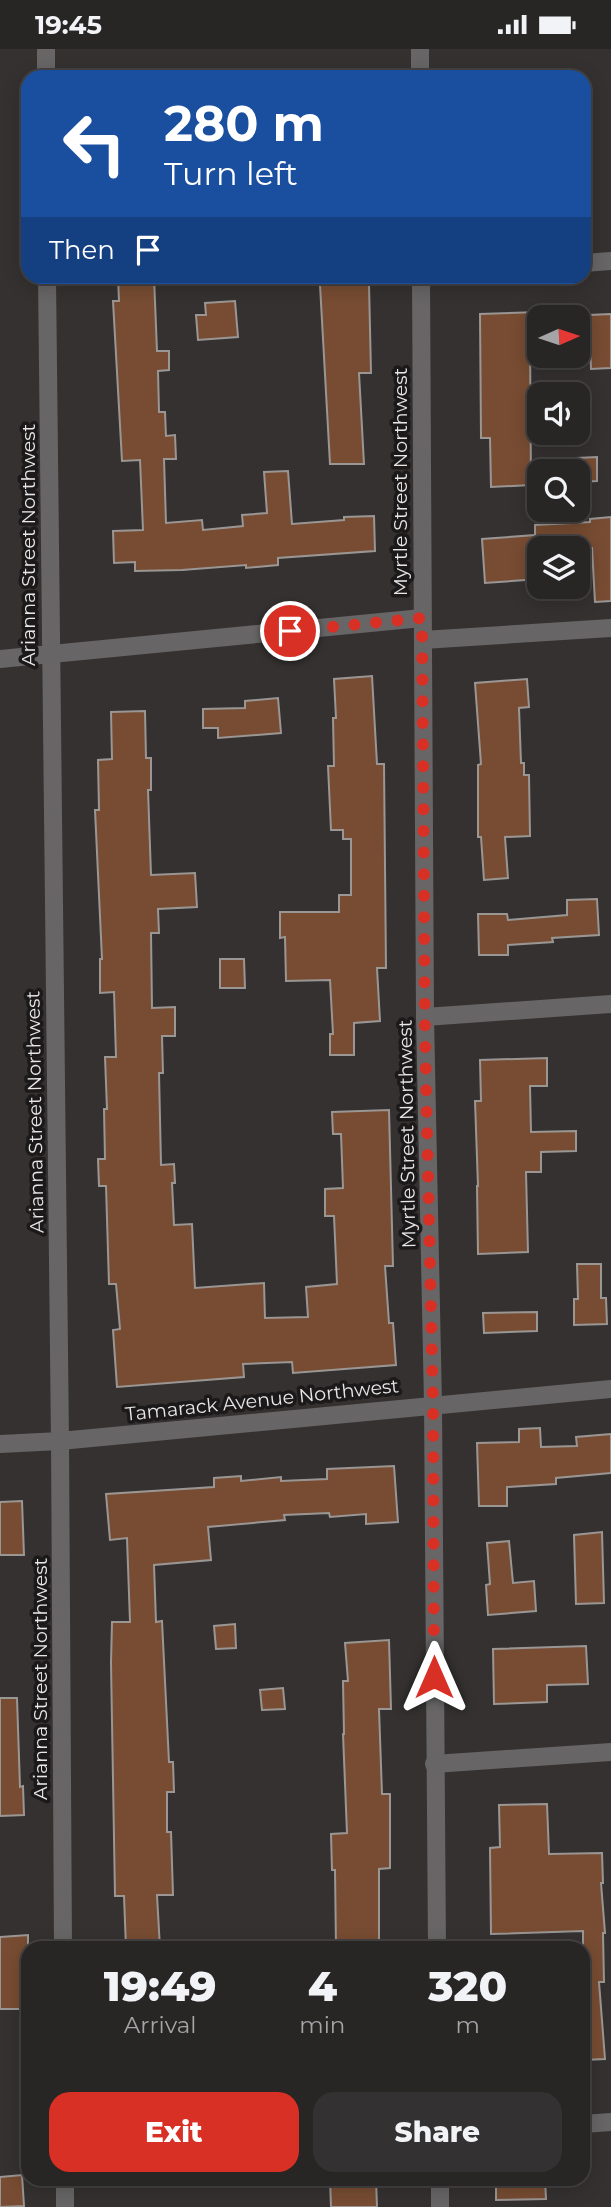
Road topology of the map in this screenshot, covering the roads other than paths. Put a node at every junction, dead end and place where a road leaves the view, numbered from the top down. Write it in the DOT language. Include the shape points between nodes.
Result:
graph roads {
  1 [pos="46,49"];
  2 [pos="420,49"];
  3 [pos="46,70"];
  4 [pos="420,70"];
  5 [pos="611,261"];
  6 [pos="591,262"];
  7 [pos="47,284"];
  8 [pos="421,284"];
  9 [pos="422,618"];
  10 [pos="611,628"];
  11 [pos="423,640"];
  12 [pos="50,655"];
  13 [pos="0,659"];
  14 [pos="611,1004"];
  15 [pos="425,1017"];
  16 [pos="611,1389"];
  17 [pos="433,1404"];
  18 [pos="60,1441"];
  19 [pos="0,1444"];
  20 [pos="611,1752"];
  21 [pos="434,1764"];
  22 [pos="63,1941"];
  23 [pos="437,1941"];
  24 [pos="611,2122"];
  25 [pos="590,2124"];
  26 [pos="65,2186"];
  27 [pos="440,2186"];
  28 [pos="65,2207"];
  29 [pos="440,2207"];
  1 -- 3 [label="street"];
  2 -- 4 [label="street"];
  5 -- 6 [label="street"];
  7 -- 12 [label="street, Arianna Street Northwest"];
  8 -- 9 [label="street, Myrtle Street Northwest"];
  9 -- 11 [label="street, Myrtle Street Northwest"];
  9 -- 12 [label="street"];
  10 -- 11 [label="street"];
  11 -- 15 [label="street, Myrtle Street Northwest"];
  12 -- 13 [label="street"];
  12 -- 18 [label="street, Arianna Street Northwest"];
  14 -- 15 [label="street"];
  15 -- 17 [label="street, Myrtle Street Northwest"];
  16 -- 17 [label="street, Tamarack Avenue Northwest"];
  17 -- 18 [label="street, Tamarack Avenue Northwest"];
  17 -- 21 [label="street, Myrtle Street Northwest"];
  18 -- 19 [label="street, Tamarack Avenue Northwest"];
  18 -- 22 [label="street, Arianna Street Northwest"];
  20 -- 21 [label="street"];
  21 -- 23 [label="street, Myrtle Street Northwest"];
  24 -- 25 [label="street"];
  26 -- 28 [label="street"];
  27 -- 29 [label="street"];
}
